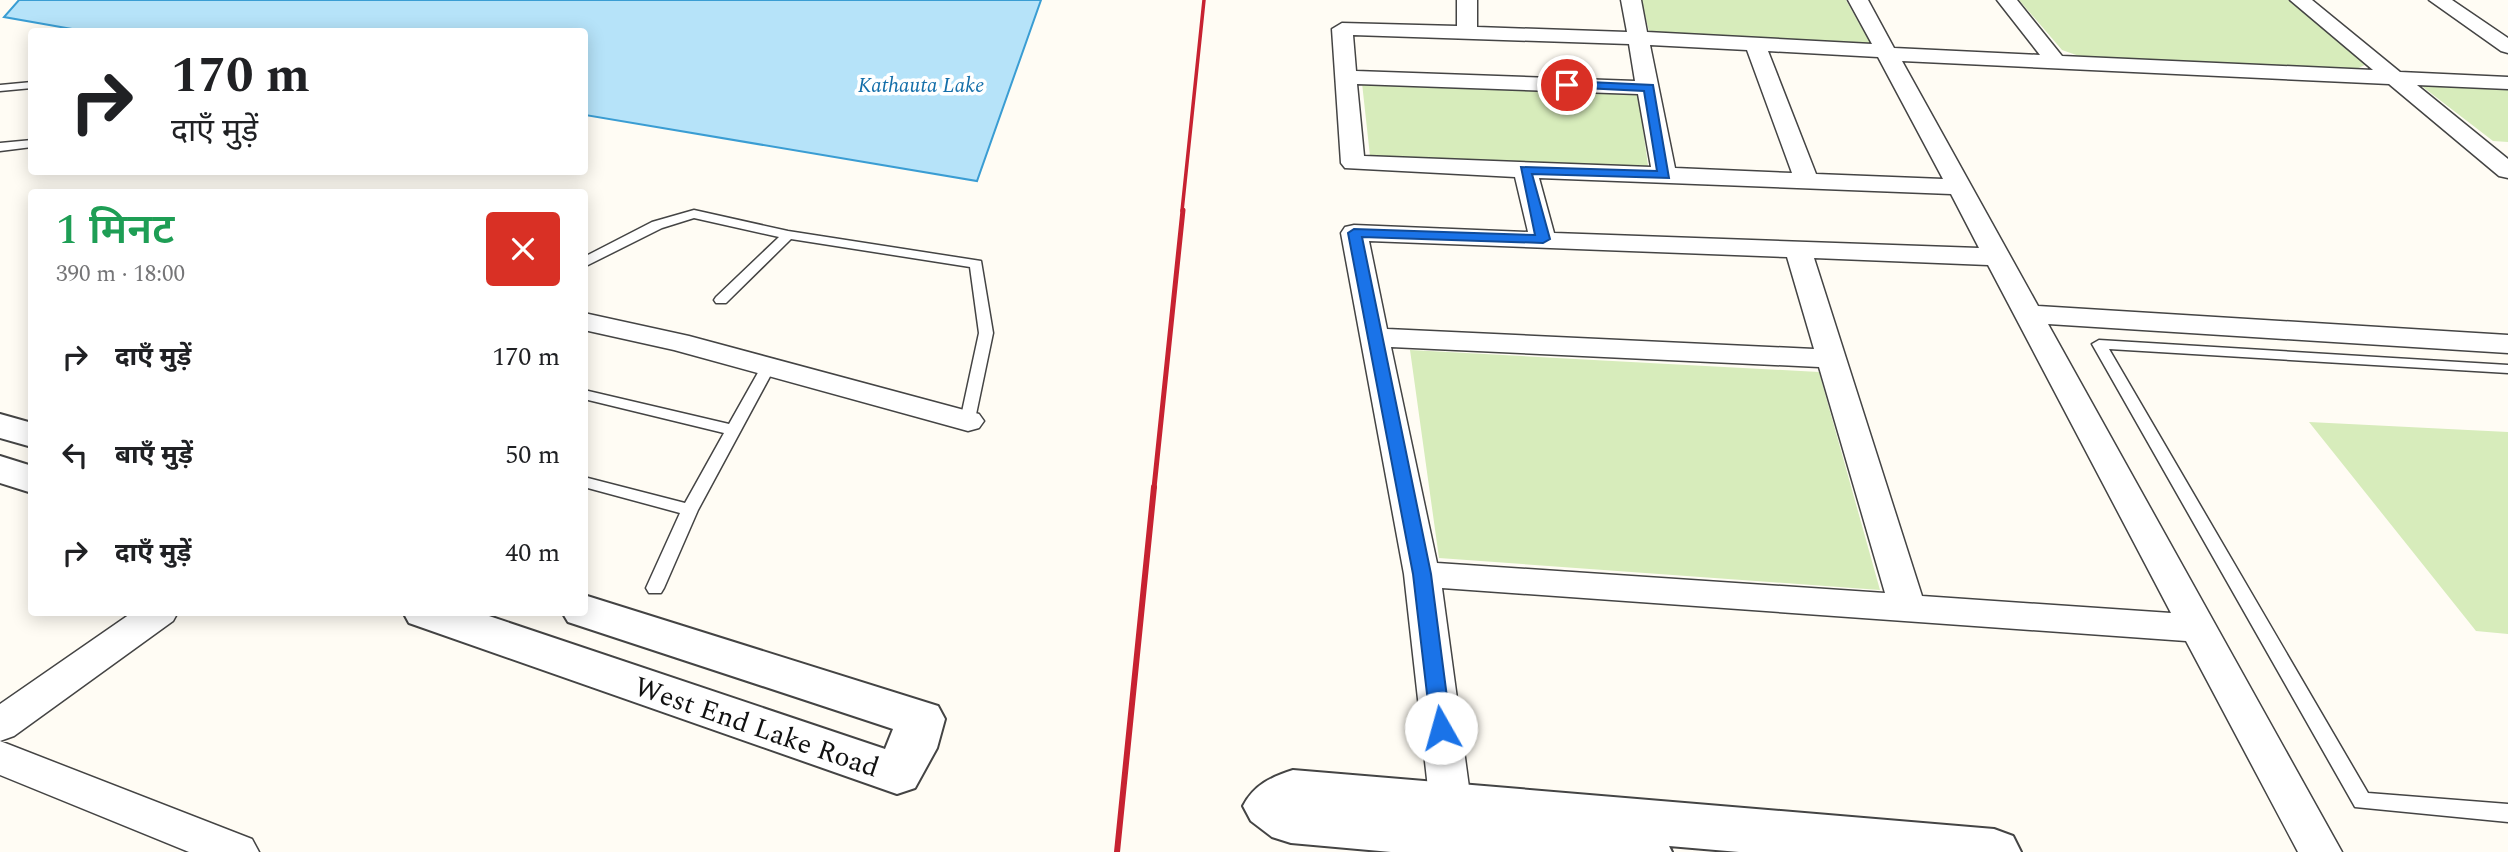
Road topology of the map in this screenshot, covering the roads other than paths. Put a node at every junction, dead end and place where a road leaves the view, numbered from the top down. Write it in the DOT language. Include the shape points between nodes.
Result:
graph roads {
  1 [pos="1467,0"];
  2 [pos="1631,0"];
  3 [pos="1858,0"];
  4 [pos="2007,0"];
  5 [pos="2300,0"];
  6 [pos="2439,0"];
  7 [pos="1467,33"];
  8 [pos="1640,38"];
  9 [pos="1755,44"];
  10 [pos="2508,47"];
  11 [pos="1887,52"];
  12 [pos="2056,62"];
  13 [pos="1348,77"];
  14 [pos="2396,78"];
  15 [pos="2508,83"];
  16 [pos="28,85"];
  17 [pos="0,88"];
  18 [pos="1649,88"];
  19 [pos="28,144"];
  20 [pos="2479,146"];
  21 [pos="0,147"];
  22 [pos="2508,148"];
  23 [pos="1525,170"];
  24 [pos="2508,171"];
  25 [pos="1664,175"];
  26 [pos="1807,181"];
  27 [pos="1961,187"];
  28 [pos="788,234"];
  29 [pos="1543,239"];
  30 [pos="1798,249"];
  31 [pos="1998,257"];
  32 [pos="588,261"];
  33 [pos="720,300"];
  34 [pos="2030,314"];
  35 [pos="588,322"];
  36 [pos="1374,337"];
  37 [pos="2508,344"];
  38 [pos="1831,359"];
  39 [pos="767,369"];
  40 [pos="2508,369"];
  41 [pos="588,395"];
  42 [pos="968,421"];
  43 [pos="0,426"];
  44 [pos="734,430"];
  45 [pos="28,434"];
  46 [pos="0,469"];
  47 [pos="28,479"];
  48 [pos="588,483"];
  49 [pos="690,510"];
  50 [pos="1422,574"];
  51 [pos="655,588"];
  52 [pos="1908,608"];
  53 [pos="588,612"];
  54 [pos="154,616"];
  55 [pos="437,616"];
  56 [pos="2199,628"];
  57 [pos="0,725"];
  58 [pos="0,757"];
  59 [pos="2508,813"];
  60 [pos="1452,820"];
  61 [pos="1547,841"];
  62 [pos="181,843"];
  63 [pos="237,852"];
  64 [pos="1645,852"];
  65 [pos="1994,852"];
  66 [pos="2320,852"];
  1 -- 7 [label="street"];
  2 -- 8 [label="street"];
  3 -- 11 [label="street"];
  4 -- 12 [label="street"];
  5 -- 14 [label="street"];
  6 -- 10 [label="street"];
  7 -- 8 [label="street"];
  7 -- 13 [label="street" via="1342,29"];
  8 -- 9 [label="street"];
  8 -- 18 [label="street"];
  9 -- 11 [label="street"];
  9 -- 26 [label="street"];
  11 -- 12 [label="street"];
  11 -- 27 [label="street"];
  12 -- 14 [label="street"];
  13 -- 18 [label="street"];
  13 -- 23 [label="street" via="1353,163"];
  14 -- 15 [label="street"];
  14 -- 20 [label="street"];
  16 -- 17 [label="lane"];
  18 -- 25 [label="street"];
  19 -- 21 [label="lane"];
  20 -- 22 [label="street"];
  20 -- 24 [label="street"];
  23 -- 25 [label="street"];
  23 -- 29 [label="street"];
  25 -- 26 [label="street"];
  26 -- 27 [label="street"];
  27 -- 31 [label="street"];
  28 -- 32 [label="lane" via="694,214 657,225"];
  28 -- 33 [label="lane"];
  28 -- 42 [label="lane" via="976,264 986,333"];
  29 -- 30 [label="street"];
  29 -- 36 [label="street" via="1354,233"];
  30 -- 31 [label="street"];
  30 -- 38 [label="street"];
  31 -- 34 [label="street"];
  34 -- 37 [label="street"];
  34 -- 56 [label="street"];
  35 -- 42 [label="street" via="679,342"];
  36 -- 38 [label="street"];
  36 -- 50 [label="street"];
  38 -- 52 [label="street"];
  39 -- 44 [label="lane"];
  40 -- 59 [label="lane" via="2099,344 2362,801"];
  41 -- 44 [label="lane"];
  43 -- 45 [label="street"];
  44 -- 49 [label="lane"];
  46 -- 47 [label="street"];
  48 -- 49 [label="lane"];
  49 -- 51 [label="lane"];
  50 -- 52 [label="street"];
  50 -- 60 [label="street"];
  52 -- 56 [label="street"];
  53 -- 55 [label="street, West End Lake Road" via="921,719 912,748 897,773"];
  54 -- 57 [label="street"];
  56 -- 66 [label="street"];
  58 -- 62 [label="street"];
  60 -- 61 [label="street"];
  61 -- 64 [label="street"];
  61 -- 65 [label="street"];
  62 -- 63 [label="street"];
}
